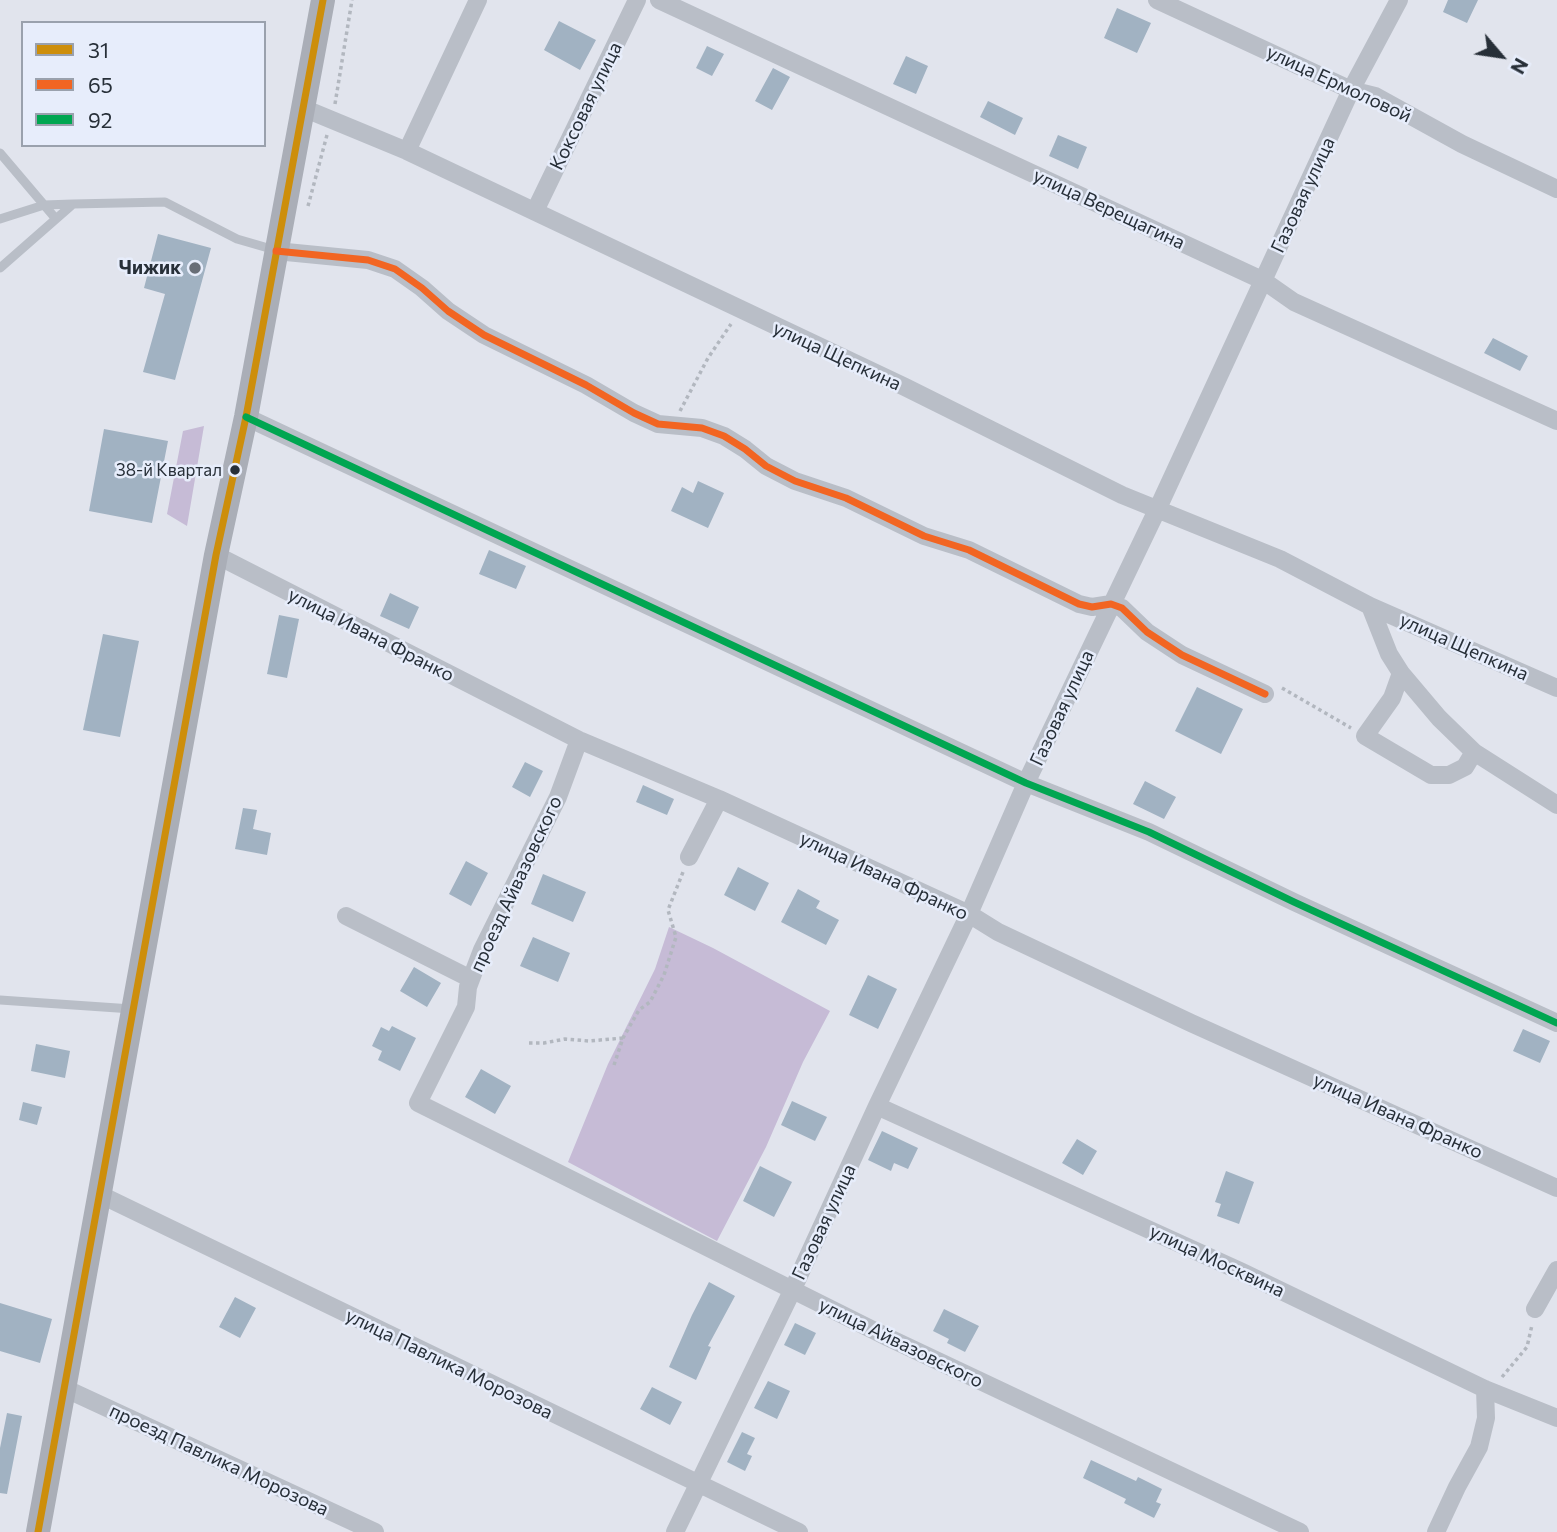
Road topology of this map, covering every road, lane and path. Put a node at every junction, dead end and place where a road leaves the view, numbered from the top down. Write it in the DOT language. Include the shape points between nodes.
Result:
graph roads {
  1 [pos="323,0"];
  2 [pos="478,0"];
  3 [pos="637,0"];
  4 [pos="659,0"];
  5 [pos="1157,0"];
  6 [pos="1399,0"];
  7 [pos="1351,90"];
  8 [pos="303,108"];
  9 [pos="407,151"];
  10 [pos="0,153"];
  11 [pos="1557,189"];
  12 [pos="73,204"];
  13 [pos="44,205"];
  14 [pos="535,211"];
  15 [pos="0,219"];
  16 [pos="56,219"];
  17 [pos="276,251"];
  18 [pos="0,268"];
  19 [pos="1264,281"];
  20 [pos="740,310"];
  21 [pos="246,416"];
  22 [pos="1557,421"];
  23 [pos="673,427"];
  24 [pos="1158,508"];
  25 [pos="216,555"];
  26 [pos="1111,604"];
  27 [pos="1370,606"];
  28 [pos="1401,673"];
  29 [pos="1557,688"];
  30 [pos="1265,694"];
  31 [pos="1365,736"];
  32 [pos="579,740"];
  33 [pos="1474,752"];
  34 [pos="1026,783"];
  35 [pos="719,799"];
  36 [pos="1557,805"];
  37 [pos="689,857"];
  38 [pos="969,914"];
  39 [pos="346,916"];
  40 [pos="471,979"];
  41 [pos="0,1000"];
  42 [pos="134,1009"];
  43 [pos="1557,1023"];
  44 [pos="623,1038"];
  45 [pos="529,1043"];
  46 [pos="614,1065"];
  47 [pos="418,1103"];
  48 [pos="877,1106"];
  49 [pos="1557,1188"];
  50 [pos="101,1195"];
  51 [pos="1557,1270"];
  52 [pos="792,1291"];
  53 [pos="1535,1309"];
  54 [pos="64,1388"];
  55 [pos="1485,1389"];
  56 [pos="1557,1418"];
  57 [pos="697,1484"];
  58 [pos="38,1532"];
  59 [pos="375,1532"];
  60 [pos="675,1532"];
  61 [pos="799,1532"];
  62 [pos="1300,1532"];
  63 [pos="1436,1532"];
  1 -- 8 [label="main road"];
  2 -- 9 [label="street"];
  3 -- 14 [label="street, Коксовая улица"];
  4 -- 19 [label="street, улица Верещагина"];
  5 -- 7 [label="street, улица Ермоловой"];
  6 -- 7 [label="street, Газовая улица"];
  7 -- 11 [label="street, улица Ермоловой" via="1375,96"];
  7 -- 19 [label="street, Газовая улица"];
  8 -- 9 [label="street, улица Щепкина"];
  8 -- 17 [label="main road"];
  9 -- 14 [label="street, улица Щепкина"];
  10 -- 13 [label="lane"];
  12 -- 13 [label="lane"];
  12 -- 16 [label="lane"];
  12 -- 17 [label="lane" via="165,202 237,239"];
  13 -- 15 [label="lane"];
  13 -- 16 [label="lane"];
  14 -- 20 [label="street, улица Щепкина"];
  16 -- 18 [label="lane"];
  17 -- 21 [label="main road"];
  17 -- 23 [label="street" via="368,260 395,270 484,335 634,413"];
  19 -- 22 [label="street, улица Верещагина" via="1294,302"];
  19 -- 24 [label="street, Газовая улица"];
  20 -- 23 [label="path" via="708,358"];
  20 -- 24 [label="street, улица Щепкина" via="1122,495"];
  21 -- 25 [label="main road"];
  21 -- 34 [label="street"];
  23 -- 26 [label="street" via="702,428 724,436 795,481 846,498 924,536 969,550 1079,604"];
  24 -- 26 [label="street, Газовая улица"];
  24 -- 27 [label="street, улица Щепкина" via="1280,559"];
  25 -- 32 [label="street, улица Ивана Франко"];
  25 -- 42 [label="main road"];
  26 -- 30 [label="street" via="1182,655"];
  26 -- 34 [label="street, Газовая улица"];
  27 -- 28 [label="street, улица Щепкина" via="1388,654"];
  27 -- 29 [label="street, улица Щепкина"];
  28 -- 31 [label="street" via="1392,698"];
  28 -- 33 [label="street, улица Щепкина"];
  30 -- 31 [label="path" via="1281,688"];
  31 -- 33 [label="street" via="1431,775 1449,775 1465,767"];
  32 -- 35 [label="street, улица Ивана Франко"];
  32 -- 40 [label="street, проезд Айвазовского" via="558,797"];
  33 -- 36 [label="street, улица Щепкина"];
  34 -- 38 [label="street, Газовая улица"];
  34 -- 43 [label="street" via="1149,832"];
  35 -- 37 [label="street"];
  35 -- 38 [label="street, улица Ивана Франко"];
  37 -- 44 [label="path" via="668,910 676,937 664,975"];
  38 -- 48 [label="street, Газовая улица"];
  38 -- 49 [label="street, улица Ивана Франко" via="1191,1023"];
  39 -- 40 [label="street"];
  40 -- 47 [label="street, проезд Айвазовского" via="466,1007"];
  41 -- 42 [label="lane"];
  42 -- 50 [label="main road"];
  44 -- 45 [label="path"];
  44 -- 46 [label="path"];
  47 -- 52 [label="street, улица Айвазовского"];
  48 -- 52 [label="street, Газовая улица"];
  48 -- 55 [label="street, улица Москвина" via="1242,1272"];
  50 -- 54 [label="main road"];
  50 -- 57 [label="street, улица Павлика Морозова"];
  51 -- 53 [label="street"];
  52 -- 57 [label="street, Газовая улица"];
  52 -- 62 [label="street, улица Айвазовского"];
  53 -- 55 [label="path" via="1527,1348 1506,1374"];
  54 -- 58 [label="main road"];
  54 -- 59 [label="street, проезд Павлика Морозова"];
  55 -- 56 [label="street, улица Москвина"];
  55 -- 63 [label="street" via="1486,1418 1479,1447"];
  57 -- 60 [label="street, Газовая улица"];
  57 -- 61 [label="street, улица Павлика Морозова"];
}
